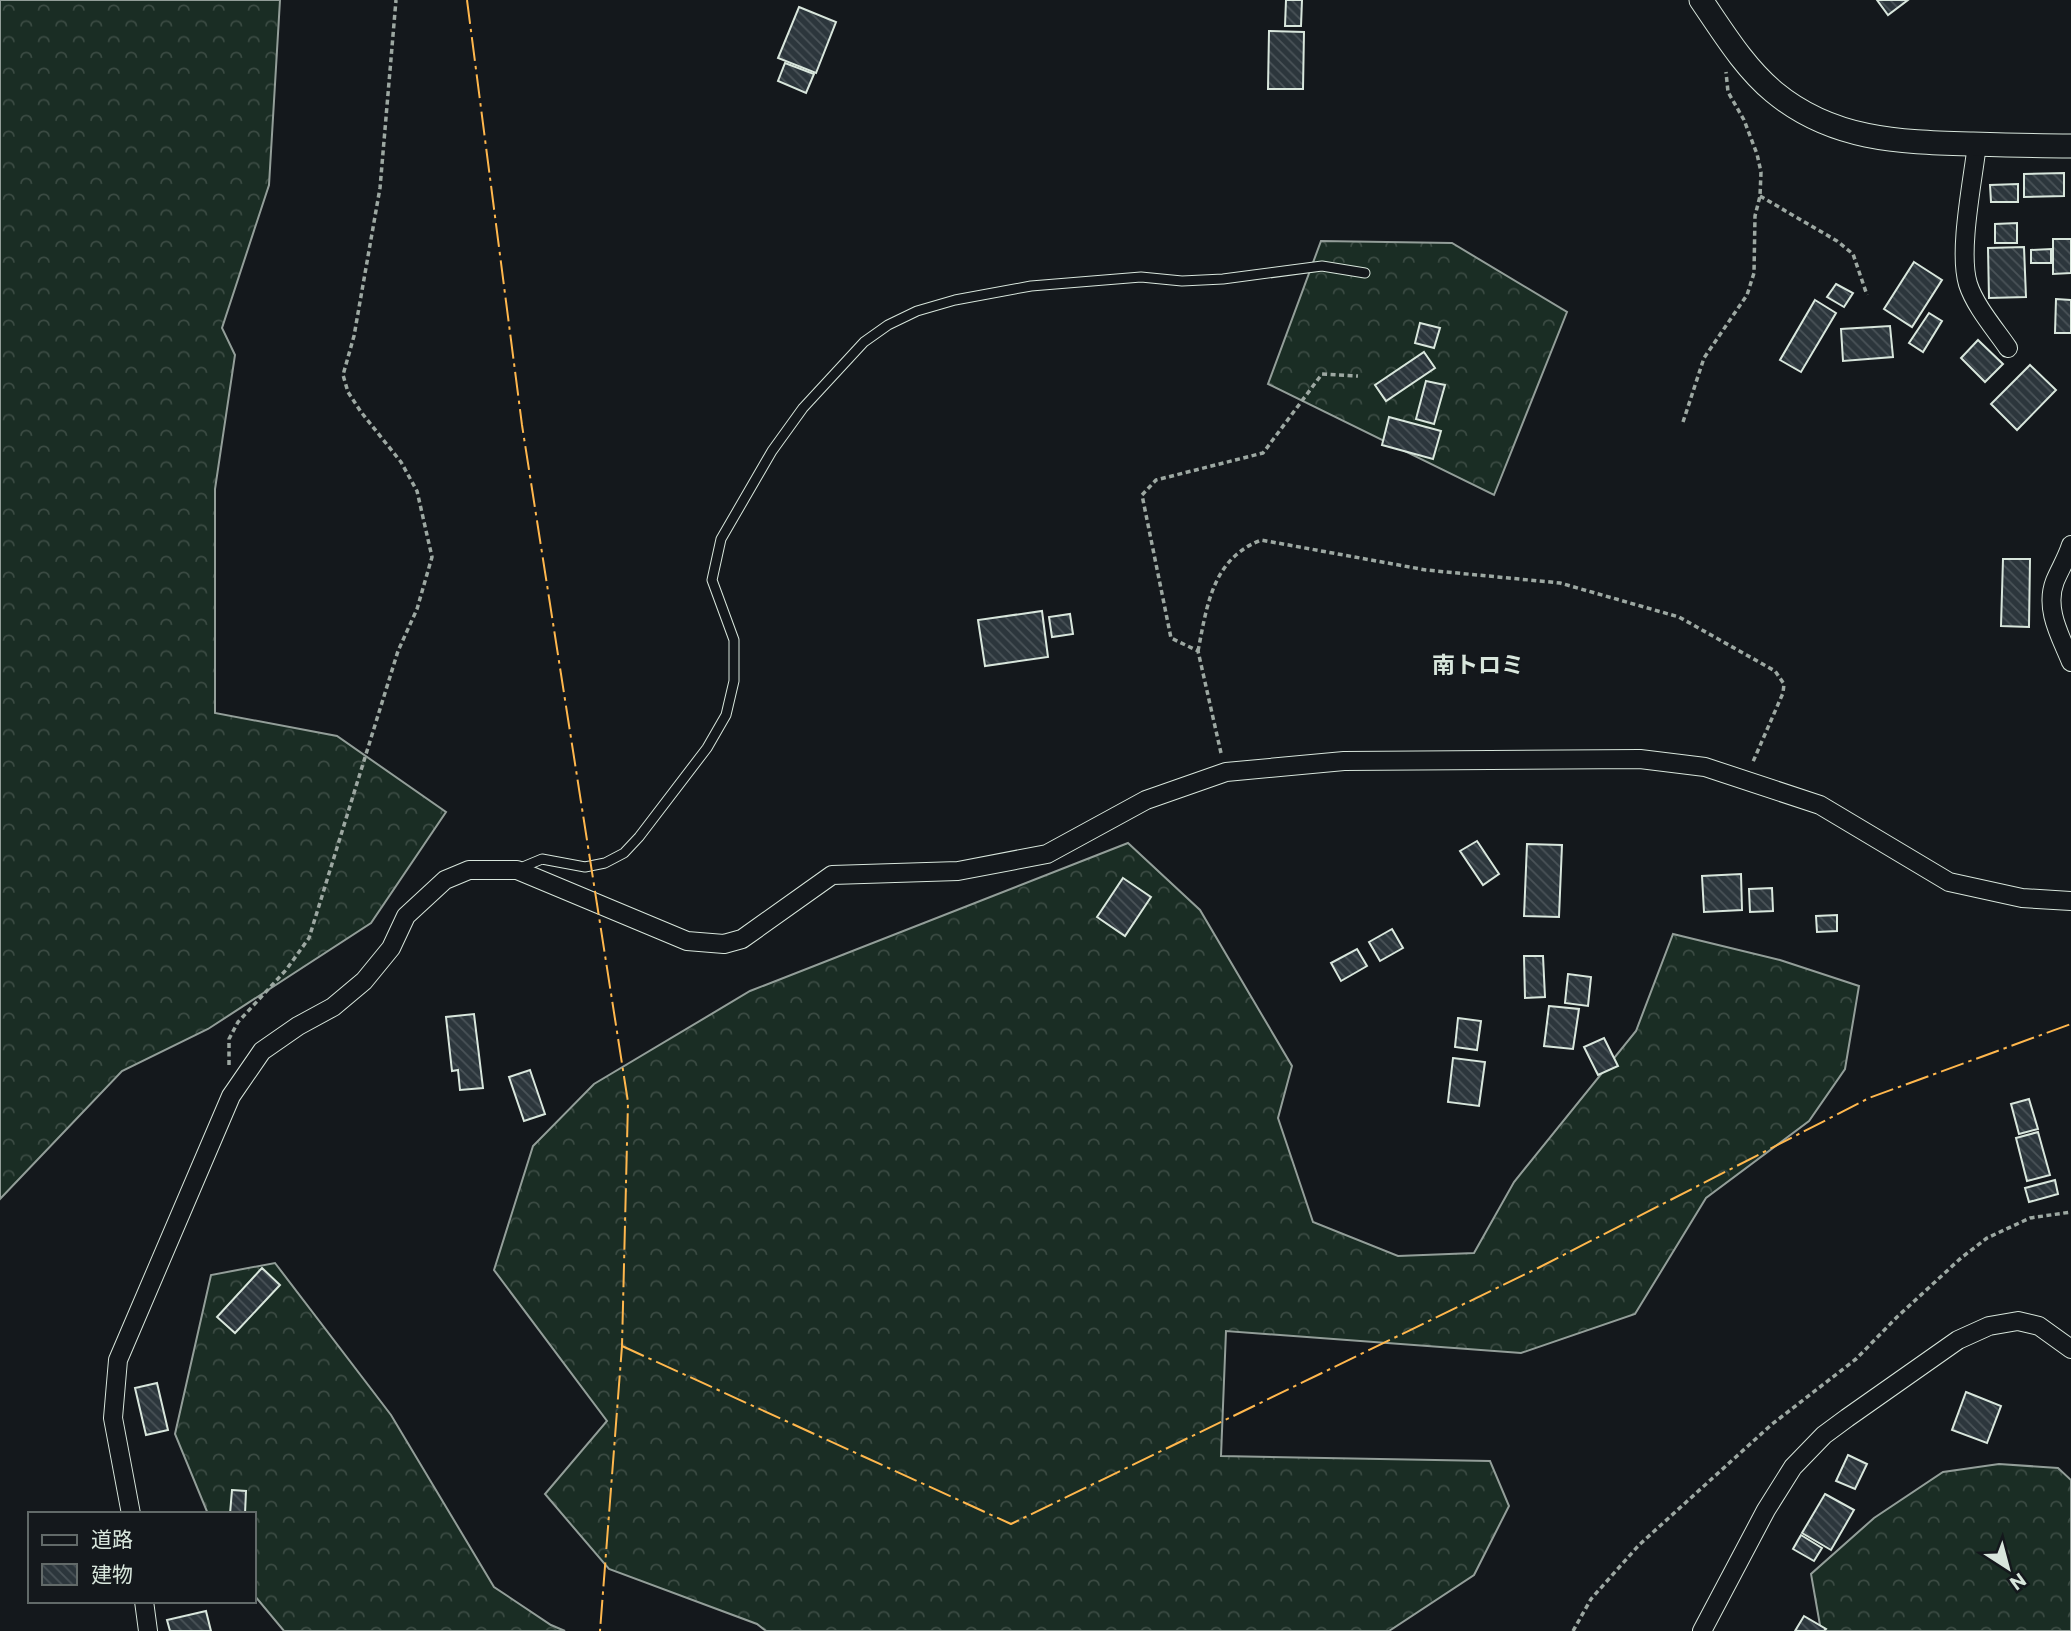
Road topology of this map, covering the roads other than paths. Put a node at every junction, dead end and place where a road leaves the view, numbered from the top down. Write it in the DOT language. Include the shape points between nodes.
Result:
graph roads {
  1 [pos="1702,0"];
  2 [pos="1977,144"];
  3 [pos="2071,146"];
  4 [pos="1365,273"];
  5 [pos="2008,348"];
  6 [pos="2071,545"];
  7 [pos="2071,662"];
  8 [pos="517,870"];
  9 [pos="2071,901"];
  10 [pos="2071,1349"];
  11 [pos="131,1512"];
  12 [pos="144,1603"];
  13 [pos="148,1631"];
  14 [pos="1702,1631"];
  1 -- 2 [label="street" via="1742,59 1773,92 1809,115 1855,134 1900,142"];
  2 -- 3 [label="street"];
  2 -- 5 [label="street" via="1967,221 1968,285"];
  4 -- 8 [label="lane" via="1322,266 1223,279 1141,277 1031,286 955,300 888,325 864,342 803,408 721,539 712,580 734,640 734,681 726,715 707,748 624,853 585,867 542,859"];
  6 -- 7 [label="street" via="2051,597"];
  8 -- 9 [label="street" via="687,941 724,944 742,939 832,876 958,872 1047,854 1146,800 1226,772 1344,761 1640,760 1705,767 1820,805 1949,882 2022,898"];
  8 -- 11 [label="street" via="469,870 444,880 406,916 391,948 364,981 333,1007 262,1051 231,1096 118,1360 113,1418"];
  10 -- 14 [label="street" via="2039,1326 2018,1321 1989,1326 1958,1340 1839,1423 1793,1467"];
  12 -- 13 [label="street"];
}
